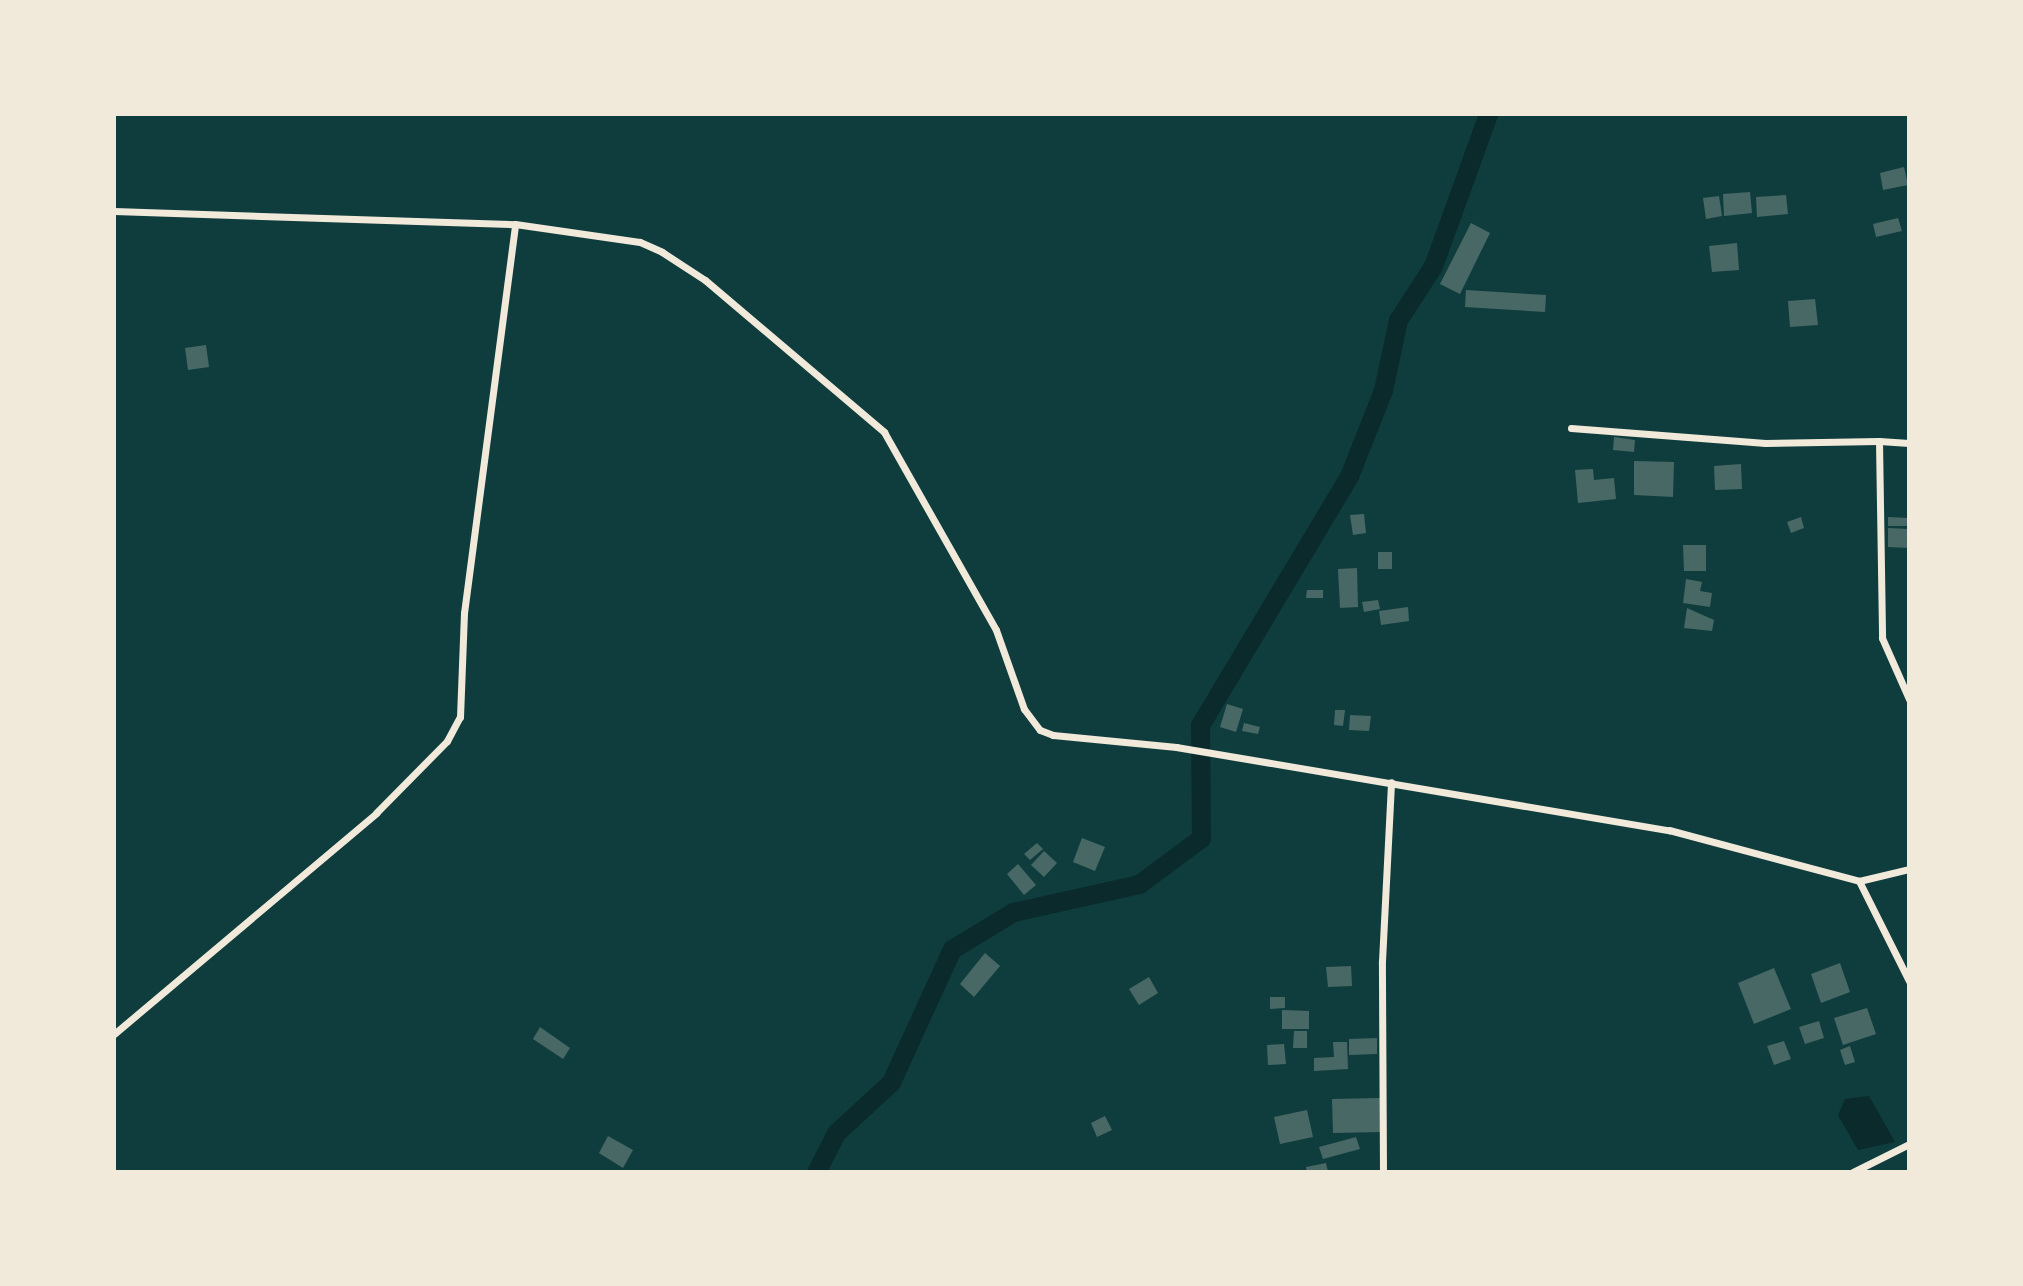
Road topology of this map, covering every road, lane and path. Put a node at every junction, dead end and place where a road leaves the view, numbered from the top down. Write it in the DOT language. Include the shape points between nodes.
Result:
graph roads {
  1 [pos="114,211"];
  2 [pos="515,224"];
  3 [pos="1572,428"];
  4 [pos="1879,441"];
  5 [pos="1909,443"];
  6 [pos="1909,699"];
  7 [pos="1391,782"];
  8 [pos="1909,869"];
  9 [pos="1859,881"];
  10 [pos="1909,981"];
  11 [pos="114,1034"];
  12 [pos="1909,1144"];
  13 [pos="1383,1172"];
  14 [pos="1853,1172"];
  1 -- 2 [label="street"];
  2 -- 7 [label="street" via="640,242 705,279 864,411 901,455 996,630 1031,722 1053,735 1176,747"];
  2 -- 11 [label="street" via="464,613 460,717 447,741 376,813"];
  3 -- 4 [label="street" via="1765,443"];
  4 -- 5 [label="street"];
  4 -- 6 [label="street" via="1882,638"];
  7 -- 9 [label="street" via="1478,802 1669,830"];
  7 -- 13 [label="street" via="1382,961"];
  8 -- 9 [label="street"];
  9 -- 10 [label="street"];
  12 -- 14 [label="street"];
}
